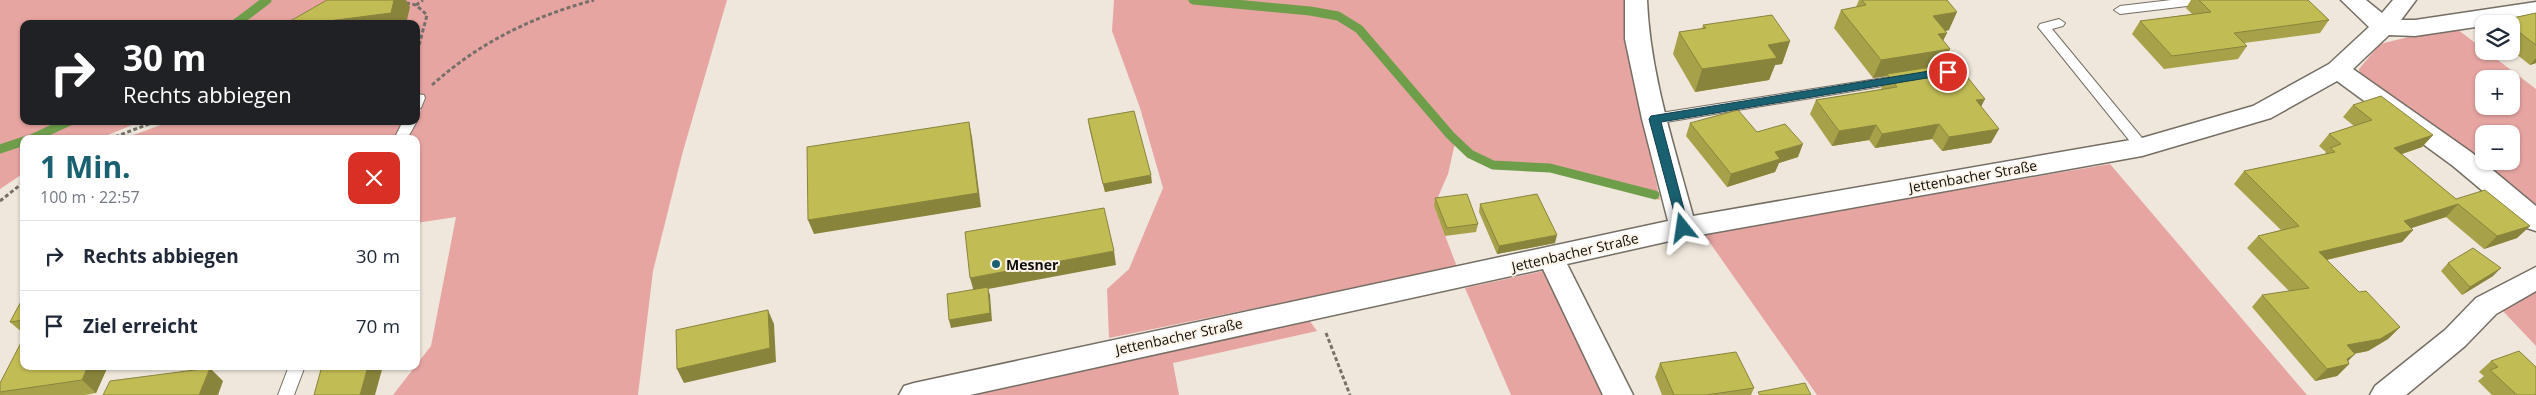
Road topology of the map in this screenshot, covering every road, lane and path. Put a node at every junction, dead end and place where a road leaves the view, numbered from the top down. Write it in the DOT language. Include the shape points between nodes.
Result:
graph roads {
  1 [pos="423,0"];
  2 [pos="594,0"];
  3 [pos="1636,0"];
  4 [pos="2204,0"];
  5 [pos="2352,0"];
  6 [pos="2405,0"];
  7 [pos="403,2"];
  8 [pos="416,5"];
  9 [pos="2120,10"];
  10 [pos="2536,10"];
  11 [pos="2059,23"];
  12 [pos="2383,27"];
  13 [pos="422,38"];
  14 [pos="420,44"];
  15 [pos="2338,70"];
  16 [pos="1918,76"];
  17 [pos="420,99"];
  18 [pos="1654,119"];
  19 [pos="146,125"];
  20 [pos="120,135"];
  21 [pos="2142,147"];
  22 [pos="20,185"];
  23 [pos="0,201"];
  24 [pos="2536,221"];
  25 [pos="1683,228"];
  26 [pos="1551,258"];
  27 [pos="2536,278"];
  28 [pos="1313,307"];
  29 [pos="295,370"];
  30 [pos="286,395"];
  31 [pos="914,395"];
  32 [pos="1350,395"];
  33 [pos="1618,395"];
  34 [pos="2385,395"];
  1 -- 8 [label="path"];
  2 -- 17 [label="path" via="554,11 489,40 460,60"];
  3 -- 18 [label="street" via="1637,39"];
  4 -- 9 [label="lane"];
  5 -- 12 [label="street"];
  6 -- 12 [label="street, Jettenbacher Straße"];
  7 -- 8 [label="path"];
  8 -- 13 [label="path" via="427,15"];
  10 -- 12 [label="street" via="2415,28"];
  11 -- 21 [label="lane" via="2044,27"];
  12 -- 15 [label="street, Jettenbacher Straße"];
  13 -- 14 [label="path"];
  15 -- 21 [label="street, Jettenbacher Straße" via="2262,112"];
  15 -- 24 [label="street" via="2462,158"];
  16 -- 18 [label="lane"];
  18 -- 25 [label="street"];
  19 -- 20 [label="path"];
  21 -- 25 [label="street, Jettenbacher Straße"];
  22 -- 23 [label="path"];
  25 -- 26 [label="street, Jettenbacher Straße"];
  26 -- 28 [label="street, Jettenbacher Straße"];
  26 -- 33 [label="street"];
  27 -- 34 [label="street" via="2486,306 2455,338"];
  28 -- 31 [label="street, Jettenbacher Straße"];
  28 -- 32 [label="path" via="1344,374"];
  29 -- 30 [label="lane"];
}
